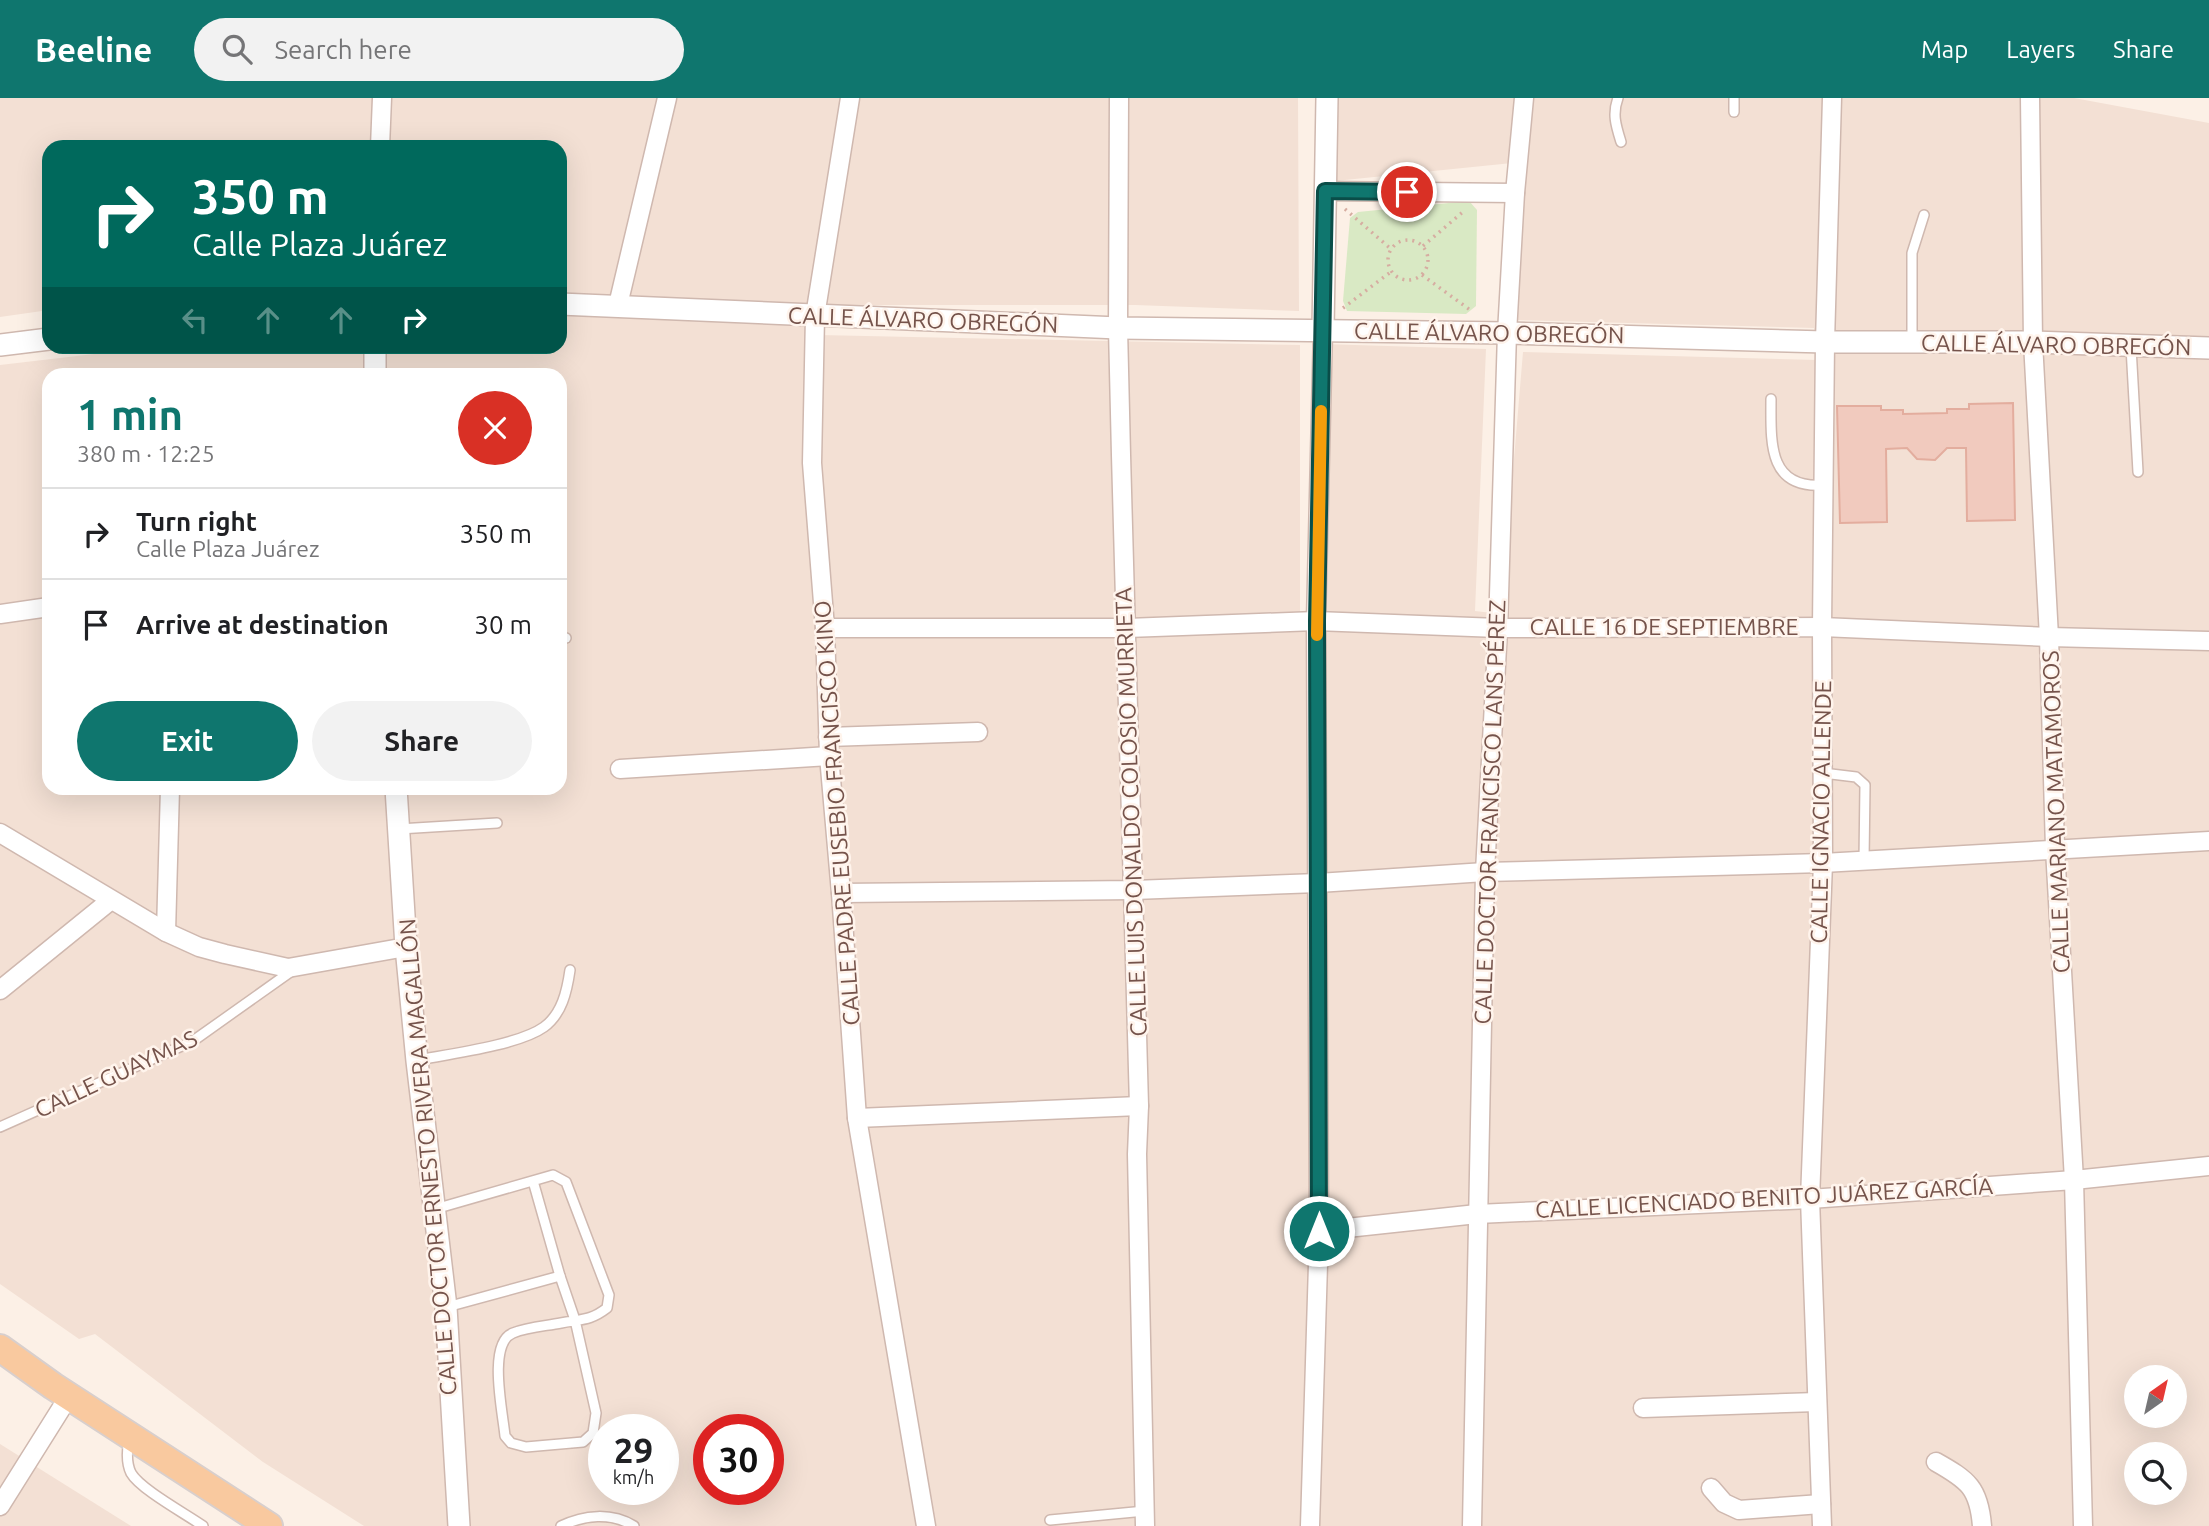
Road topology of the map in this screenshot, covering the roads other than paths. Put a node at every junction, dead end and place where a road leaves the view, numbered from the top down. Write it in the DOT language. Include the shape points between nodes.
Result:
graph roads {
  1 [pos="382,98"];
  2 [pos="667,98"];
  3 [pos="850,98"];
  4 [pos="1119,98"];
  5 [pos="1327,98"];
  6 [pos="1524,98"];
  7 [pos="1618,98"];
  8 [pos="1734,98"];
  9 [pos="1832,98"];
  10 [pos="2030,98"];
  11 [pos="1734,112"];
  12 [pos="380,140"];
  13 [pos="1621,142"];
  14 [pos="1325,191"];
  15 [pos="1515,193"];
  16 [pos="1924,215"];
  17 [pos="567,304"];
  18 [pos="618,305"];
  19 [pos="815,316"];
  20 [pos="1118,328"];
  21 [pos="1323,330"];
  22 [pos="1507,333"];
  23 [pos="42,340"];
  24 [pos="1825,342"];
  25 [pos="1912,342"];
  26 [pos="2033,342"];
  27 [pos="0,345"];
  28 [pos="2131,345"];
  29 [pos="2209,348"];
  30 [pos="1771,399"];
  31 [pos="2138,472"];
  32 [pos="1823,485"];
  33 [pos="42,608"];
  34 [pos="0,614"];
  35 [pos="1317,621"];
  36 [pos="1822,627"];
  37 [pos="825,628"];
  38 [pos="1127,628"];
  39 [pos="1498,628"];
  40 [pos="2049,638"];
  41 [pos="2209,641"];
  42 [pos="978,732"];
  43 [pos="828,737"];
  44 [pos="829,756"];
  45 [pos="620,769"];
  46 [pos="1823,773"];
  47 [pos="170,795"];
  48 [pos="397,795"];
  49 [pos="497,823"];
  50 [pos="399,829"];
  51 [pos="0,833"];
  52 [pos="2209,841"];
  53 [pos="2056,849"];
  54 [pos="1864,860"];
  55 [pos="1823,863"];
  56 [pos="1485,872"];
  57 [pos="1318,883"];
  58 [pos="1134,890"];
  59 [pos="841,893"];
  60 [pos="111,900"];
  61 [pos="166,932"];
  62 [pos="406,947"];
  63 [pos="298,967"];
  64 [pos="570,970"];
  65 [pos="0,990"];
  66 [pos="417,1061"];
  67 [pos="1139,1106"];
  68 [pos="857,1118"];
  69 [pos="0,1127"];
  70 [pos="2209,1166"];
  71 [pos="2074,1180"];
  72 [pos="533,1181"];
  73 [pos="1810,1199"];
  74 [pos="435,1209"];
  75 [pos="1477,1214"];
  76 [pos="1319,1231"];
  77 [pos="560,1276"];
  78 [pos="446,1307"];
  79 [pos="575,1320"];
  80 [pos="4,1356"];
  81 [pos="69,1396"];
  82 [pos="1816,1402"];
  83 [pos="1643,1408"];
  84 [pos="130,1435"];
  85 [pos="1936,1462"];
  86 [pos="1711,1488"];
  87 [pos="1821,1504"];
  88 [pos="0,1506"];
  89 [pos="1145,1519"];
  90 [pos="1050,1520"];
  91 [pos="203,1526"];
  92 [pos="269,1526"];
  93 [pos="459,1526"];
  94 [pos="561,1526"];
  95 [pos="634,1526"];
  96 [pos="926,1526"];
  97 [pos="1310,1526"];
  98 [pos="1472,1526"];
  99 [pos="1822,1526"];
  100 [pos="1982,1526"];
  101 [pos="2083,1526"];
  1 -- 12 [label="street"];
  2 -- 18 [label="street"];
  3 -- 19 [label="street, CALLE PADRE EUSEBIO FRANCISCO KINO"];
  4 -- 20 [label="street, CALLE LUIS DONALDO COLOSIO MURRIETA"];
  5 -- 14 [label="street"];
  6 -- 15 [label="street, CALLE DOCTOR FRANCISCO LANS PÉREZ"];
  7 -- 13 [label="lane" via="1614,121"];
  8 -- 11 [label="lane"];
  9 -- 24 [label="street, CALLE IGNACIO ALLENDE"];
  10 -- 26 [label="street, CALLE MARIANO MATAMOROS"];
  14 -- 15 [label="street"];
  14 -- 21 [label="street"];
  15 -- 22 [label="street, CALLE DOCTOR FRANCISCO LANS PÉREZ"];
  16 -- 25 [label="lane" via="1912,253"];
  17 -- 18 [label="street, CALLE ÁLVARO OBREGÓN"];
  18 -- 19 [label="street, CALLE ÁLVARO OBREGÓN"];
  19 -- 20 [label="street, CALLE ÁLVARO OBREGÓN"];
  19 -- 37 [label="street, CALLE PADRE EUSEBIO FRANCISCO KINO" via="811,463"];
  20 -- 21 [label="street, CALLE ÁLVARO OBREGÓN"];
  20 -- 38 [label="street, CALLE LUIS DONALDO COLOSIO MURRIETA"];
  21 -- 22 [label="street, CALLE ÁLVARO OBREGÓN"];
  21 -- 35 [label="street"];
  22 -- 24 [label="street, CALLE ÁLVARO OBREGÓN"];
  22 -- 39 [label="street, CALLE DOCTOR FRANCISCO LANS PÉREZ"];
  23 -- 27 [label="street"];
  24 -- 25 [label="street, CALLE ÁLVARO OBREGÓN"];
  24 -- 32 [label="street, CALLE IGNACIO ALLENDE"];
  25 -- 26 [label="street, CALLE ÁLVARO OBREGÓN"];
  26 -- 28 [label="street, CALLE ÁLVARO OBREGÓN"];
  26 -- 40 [label="street, CALLE MARIANO MATAMOROS"];
  28 -- 29 [label="street, CALLE ÁLVARO OBREGÓN"];
  28 -- 31 [label="lane"];
  30 -- 32 [label="lane" via="1771,439 1781,471 1809,486"];
  32 -- 36 [label="street, CALLE IGNACIO ALLENDE"];
  33 -- 34 [label="street"];
  35 -- 38 [label="street, CALLE 16 DE SEPTIEMBRE"];
  35 -- 39 [label="street, CALLE 16 DE SEPTIEMBRE"];
  35 -- 57 [label="street"];
  36 -- 39 [label="street, CALLE 16 DE SEPTIEMBRE"];
  36 -- 40 [label="street, CALLE 16 DE SEPTIEMBRE"];
  36 -- 46 [label="street, CALLE IGNACIO ALLENDE"];
  37 -- 38 [label="street, CALLE 16 DE SEPTIEMBRE"];
  37 -- 43 [label="street, CALLE PADRE EUSEBIO FRANCISCO KINO"];
  38 -- 58 [label="street, CALLE LUIS DONALDO COLOSIO MURRIETA"];
  39 -- 56 [label="street, CALLE DOCTOR FRANCISCO LANS PÉREZ"];
  40 -- 41 [label="street, CALLE 16 DE SEPTIEMBRE"];
  40 -- 53 [label="street, CALLE MARIANO MATAMOROS"];
  42 -- 43 [label="street"];
  43 -- 44 [label="street, CALLE PADRE EUSEBIO FRANCISCO KINO"];
  44 -- 45 [label="street"];
  44 -- 59 [label="street, CALLE PADRE EUSEBIO FRANCISCO KINO"];
  46 -- 54 [label="lane" via="1856,777 1865,785"];
  46 -- 55 [label="street, CALLE IGNACIO ALLENDE"];
  47 -- 61 [label="street"];
  48 -- 50 [label="street, CALLE DOCTOR ERNESTO RIVERA MAGALLÓN"];
  49 -- 50 [label="lane"];
  50 -- 62 [label="street, CALLE DOCTOR ERNESTO RIVERA MAGALLÓN"];
  51 -- 60 [label="street"];
  52 -- 53 [label="street"];
  53 -- 54 [label="street"];
  53 -- 71 [label="street, CALLE MARIANO MATAMOROS"];
  54 -- 55 [label="street"];
  55 -- 56 [label="street"];
  55 -- 73 [label="street, CALLE IGNACIO ALLENDE"];
  56 -- 57 [label="street"];
  56 -- 75 [label="street, CALLE DOCTOR FRANCISCO LANS PÉREZ"];
  57 -- 58 [label="street"];
  57 -- 76 [label="street"];
  58 -- 59 [label="street"];
  58 -- 67 [label="street, CALLE LUIS DONALDO COLOSIO MURRIETA"];
  59 -- 68 [label="street, CALLE PADRE EUSEBIO FRANCISCO KINO"];
  60 -- 61 [label="street"];
  60 -- 65 [label="street"];
  61 -- 63 [label="street" via="225,954"];
  62 -- 63 [label="street"];
  62 -- 66 [label="street, CALLE DOCTOR ERNESTO RIVERA MAGALLÓN"];
  63 -- 69 [label="lane, CALLE GUAYMAS" via="193,1041"];
  64 -- 66 [label="lane" via="566,997 546,1026 528,1035"];
  66 -- 74 [label="street, CALLE DOCTOR ERNESTO RIVERA MAGALLÓN"];
  67 -- 68 [label="street"];
  67 -- 89 [label="street, CALLE LUIS DONALDO COLOSIO MURRIETA"];
  68 -- 96 [label="street, CALLE PADRE EUSEBIO FRANCISCO KINO"];
  70 -- 71 [label="street, CALLE LICENCIADO BENITO JUÁREZ GARCÍA"];
  71 -- 73 [label="street, CALLE LICENCIADO BENITO JUÁREZ GARCÍA"];
  71 -- 101 [label="street, CALLE MARIANO MATAMOROS"];
  72 -- 74 [label="lane"];
  72 -- 77 [label="lane"];
  72 -- 79 [label="lane" via="553,1175 566,1182 609,1295 607,1308 594,1318"];
  73 -- 75 [label="street, CALLE LICENCIADO BENITO JUÁREZ GARCÍA"];
  73 -- 82 [label="street, CALLE IGNACIO ALLENDE"];
  74 -- 78 [label="street, CALLE DOCTOR ERNESTO RIVERA MAGALLÓN"];
  75 -- 76 [label="street, CALLE LICENCIADO BENITO JUÁREZ GARCÍA"];
  75 -- 98 [label="street, CALLE DOCTOR FRANCISCO LANS PÉREZ"];
  76 -- 97 [label="street"];
  77 -- 78 [label="lane"];
  77 -- 79 [label="lane"];
  78 -- 93 [label="street, CALLE DOCTOR ERNESTO RIVERA MAGALLÓN"];
  79 -- 79 [label="lane" via="511,1333 502,1340 497,1359 505,1436 511,1443 526,1447 583,1442 593,1433 596,1413"];
  80 -- 81 [label="main road"];
  81 -- 84 [label="main road"];
  81 -- 88 [label="street"];
  82 -- 83 [label="street"];
  82 -- 87 [label="street, CALLE IGNACIO ALLENDE"];
  84 -- 91 [label="lane" via="131,1474"];
  84 -- 92 [label="main road"];
  85 -- 100 [label="street" via="1959,1474 1971,1487 1980,1502"];
  86 -- 87 [label="street" via="1724,1503 1739,1510"];
  87 -- 99 [label="street, CALLE IGNACIO ALLENDE"];
  89 -- 90 [label="lane"];
  94 -- 95 [label="lane" via="593,1516 613,1517"];
}
